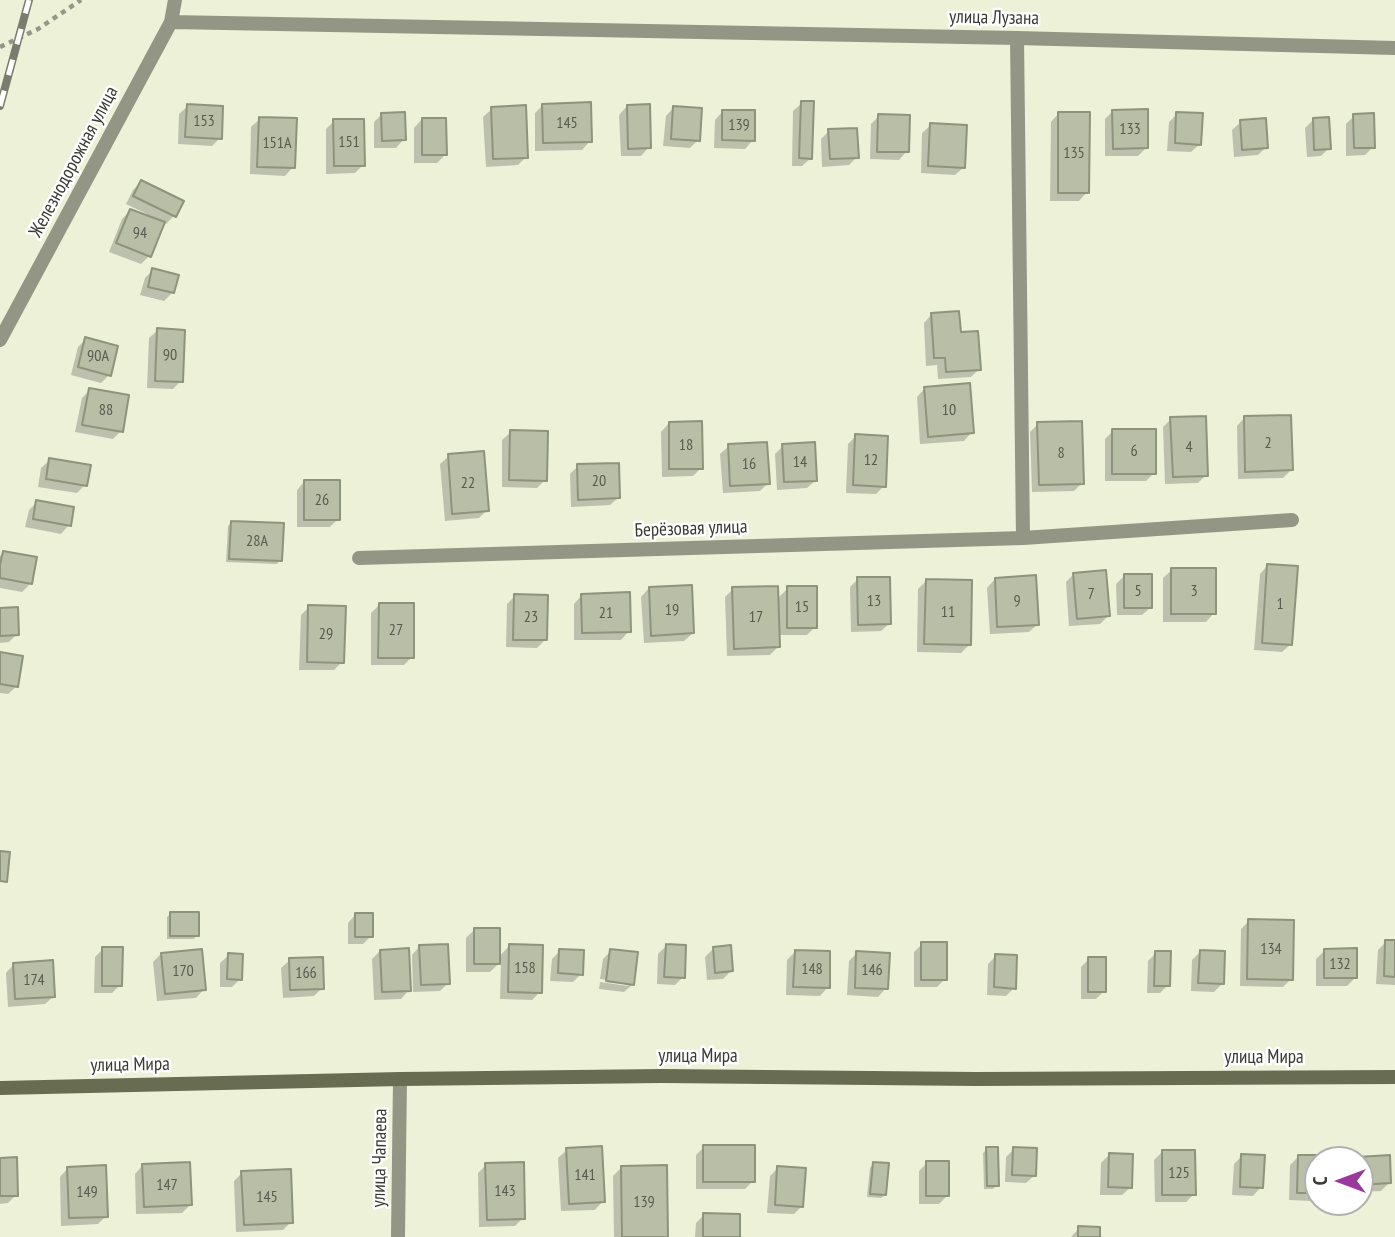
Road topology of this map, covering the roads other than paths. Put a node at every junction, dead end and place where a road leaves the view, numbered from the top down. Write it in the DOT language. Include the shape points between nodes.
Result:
graph roads {
  1 [pos="175,0"];
  2 [pos="171,22"];
  3 [pos="1017,38"];
  4 [pos="1395,48"];
  5 [pos="0,340"];
  6 [pos="1292,520"];
  7 [pos="1023,538"];
  8 [pos="359,558"];
  9 [pos="1395,1077"];
  10 [pos="400,1079"];
  11 [pos="0,1087"];
  12 [pos="398,1237"];
  1 -- 2 [label="street, Железнодорожная улица"];
  2 -- 3 [label="street, улица Лузана"];
  2 -- 5 [label="street, Железнодорожная улица"];
  3 -- 4 [label="street, улица Лузана"];
  3 -- 7 [label="street"];
  6 -- 7 [label="street, Берёзовая улица"];
  7 -- 8 [label="street, Берёзовая улица"];
  9 -- 10 [label="main road, улица Мира"];
  10 -- 11 [label="main road, улица Мира"];
  10 -- 12 [label="street, улица Чапаева"];
}
